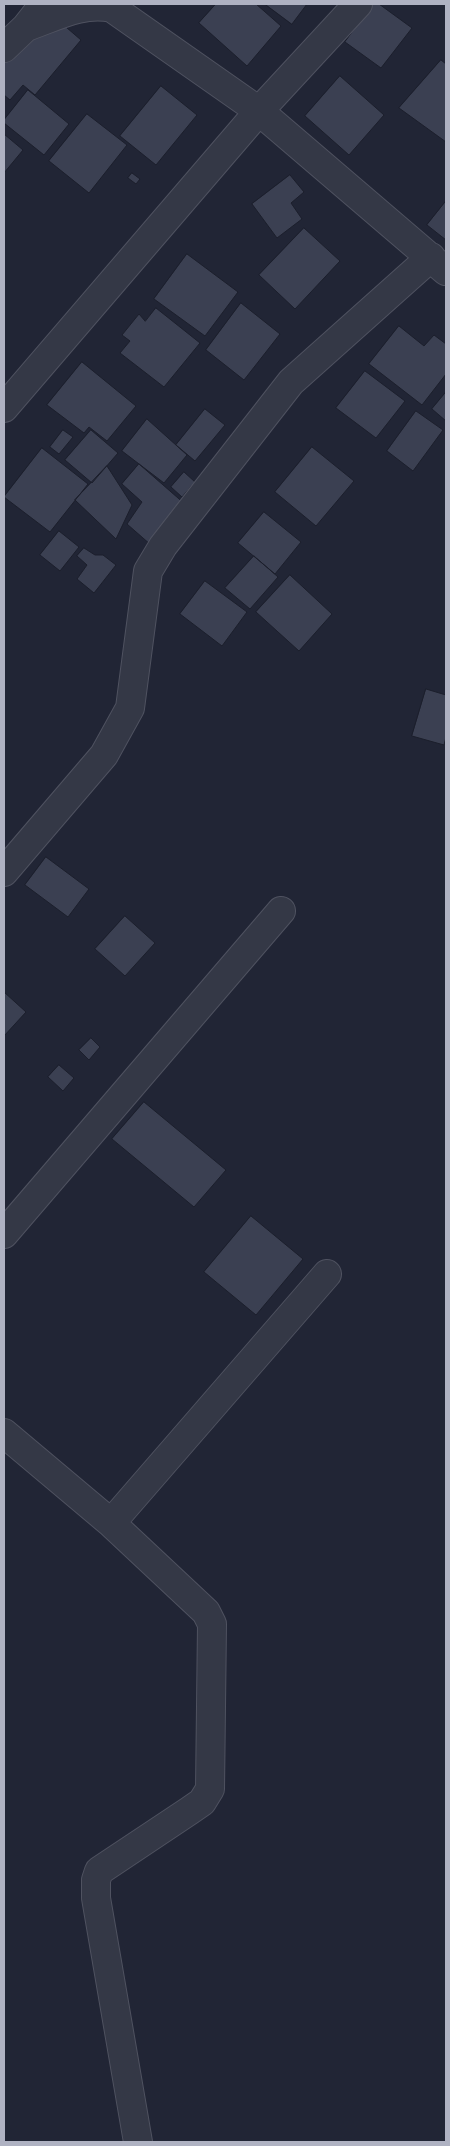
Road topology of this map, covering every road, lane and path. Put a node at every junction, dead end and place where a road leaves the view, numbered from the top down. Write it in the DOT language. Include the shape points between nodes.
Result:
graph roads {
  1 [pos="44,4"];
  2 [pos="358,4"];
  3 [pos="26,27"];
  4 [pos="4,48"];
  5 [pos="259,111"];
  6 [pos="438,264"];
  7 [pos="4,408"];
  8 [pos="4,872"];
  9 [pos="281,911"];
  10 [pos="4,1234"];
  11 [pos="328,1274"];
  12 [pos="4,1434"];
  13 [pos="111,1523"];
  14 [pos="138,2142"];
  1 -- 3 [label="street"];
  2 -- 5 [label="street"];
  3 -- 4 [label="street"];
  3 -- 5 [label="street" via="87,6 112,8"];
  5 -- 6 [label="street"];
  5 -- 7 [label="street"];
  6 -- 8 [label="street" via="291,382 163,546 148,571 130,708 104,755"];
  9 -- 10 [label="street"];
  11 -- 13 [label="street"];
  12 -- 13 [label="street"];
  13 -- 14 [label="street" via="206,1612 212,1624 210,1789 202,1802 99,1872 96,1880 96,1898"];
}
